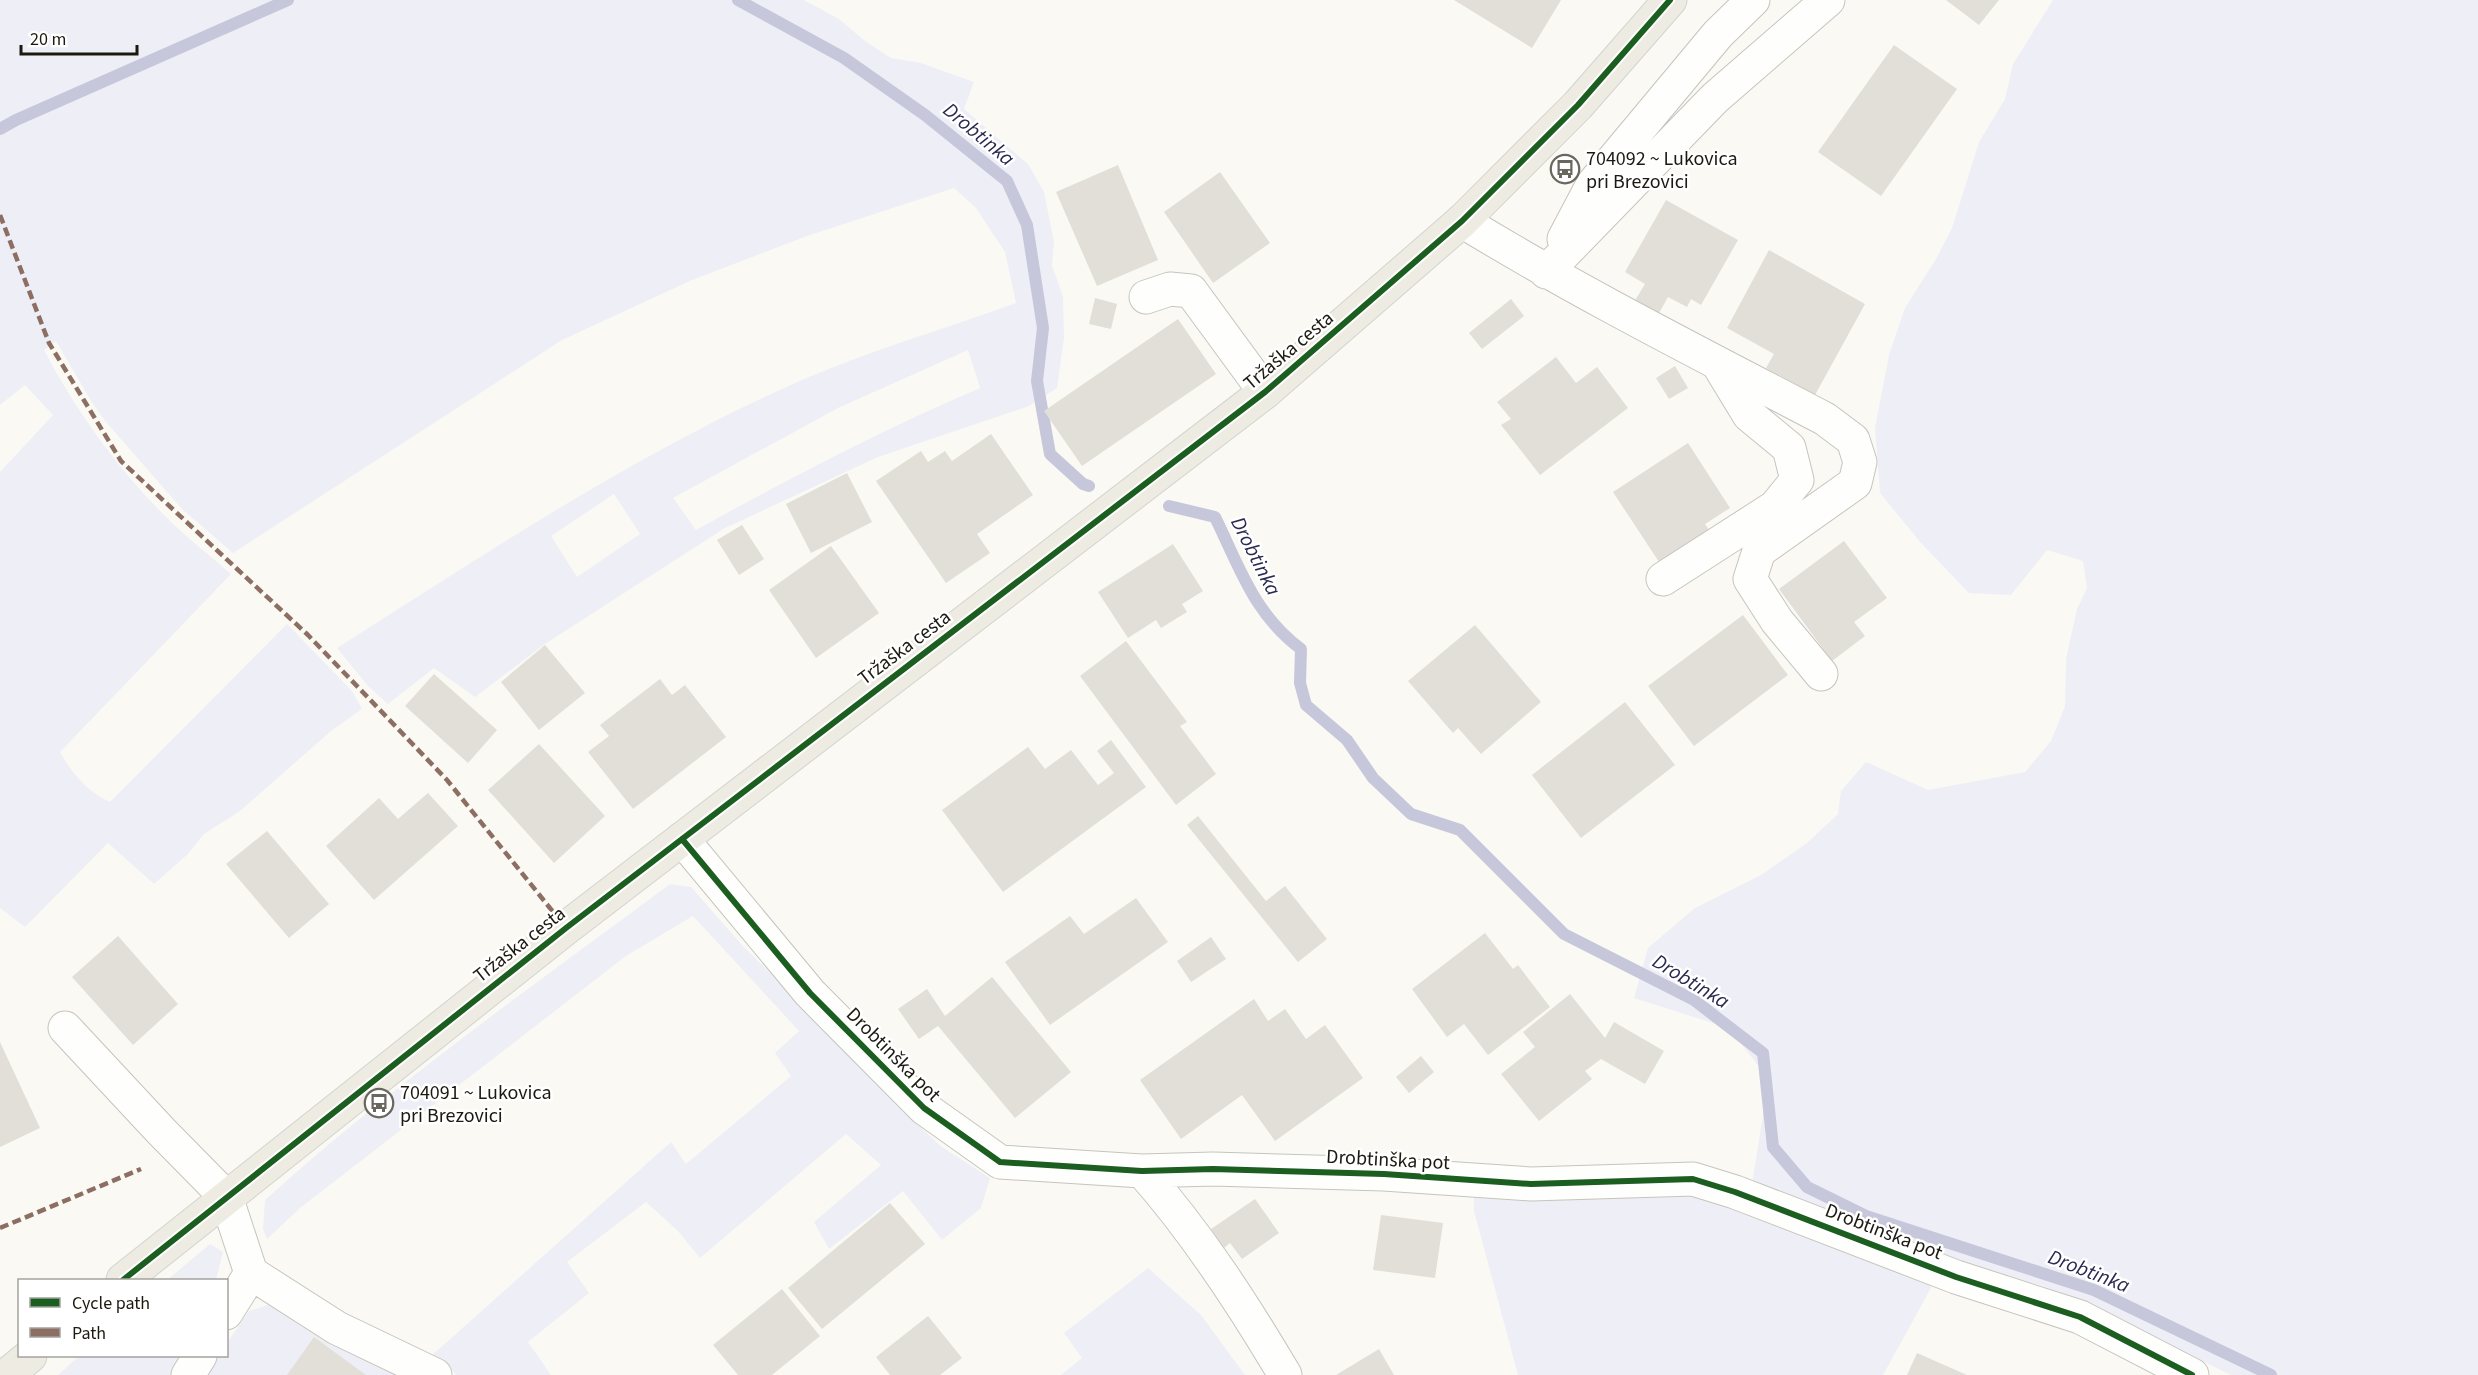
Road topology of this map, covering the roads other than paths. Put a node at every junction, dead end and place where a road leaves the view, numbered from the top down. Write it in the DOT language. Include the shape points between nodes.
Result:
graph roads {
  1 [pos="1670,0"];
  2 [pos="1753,0"];
  3 [pos="1828,0"];
  4 [pos="1462,221"];
  5 [pos="1546,272"];
  6 [pos="1146,297"];
  7 [pos="1717,362"];
  8 [pos="1265,392"];
  9 [pos="1663,579"];
  10 [pos="1821,674"];
  11 [pos="682,838"];
  12 [pos="66,1028"];
  13 [pos="1142,1171"];
  14 [pos="226,1197"];
  15 [pos="251,1273"];
  16 [pos="125,1279"];
  17 [pos="228,1310"];
  18 [pos="199,1357"];
  19 [pos="188,1375"];
  20 [pos="435,1375"];
  21 [pos="1285,1375"];
  22 [pos="2192,1375"];
  1 -- 4 [label="main road, Tržaška cesta" via="1578,105"];
  2 -- 5 [label="street" via="1718,34 1593,184"];
  3 -- 5 [label="street" via="1715,98"];
  4 -- 5 [label="street"];
  4 -- 8 [label="main road, Tržaška cesta"];
  5 -- 7 [label="street"];
  6 -- 8 [label="street" via="1170,289 1191,291"];
  7 -- 9 [label="street" via="1749,415 1789,448 1797,480 1774,507"];
  7 -- 10 [label="street" via="1825,419 1853,440 1860,462 1855,483 1759,551 1750,579 1777,621"];
  8 -- 11 [label="main road, Tržaška cesta"];
  11 -- 13 [label="street, Drobtinška pot" via="810,993 924,1108 1000,1162"];
  11 -- 14 [label="main road, Tržaška cesta"];
  12 -- 14 [label="street"];
  13 -- 21 [label="street" via="1168,1200 1242,1304"];
  13 -- 22 [label="street, Drobtinška pot" via="1213,1168 1531,1184 1693,1179 1956,1277 2080,1317"];
  14 -- 15 [label="street"];
  14 -- 16 [label="main road, Tržaška cesta"];
  15 -- 17 [label="street"];
  15 -- 20 [label="street" via="337,1328"];
  18 -- 19 [label="street"];
}
